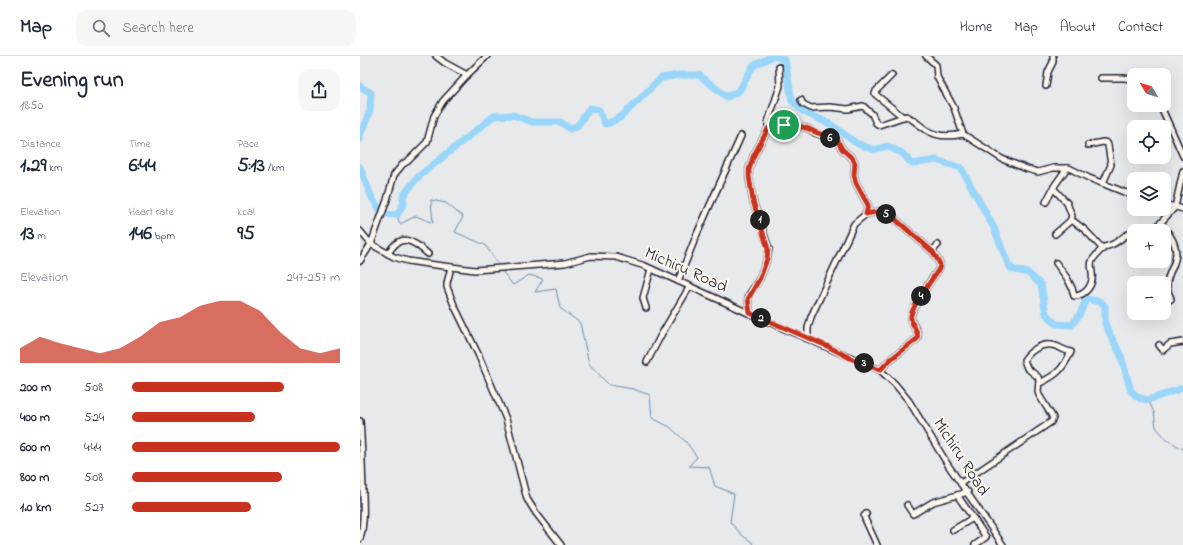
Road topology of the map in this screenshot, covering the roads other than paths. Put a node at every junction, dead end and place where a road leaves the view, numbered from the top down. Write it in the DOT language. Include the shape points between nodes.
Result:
graph roads {
  1 [pos="436,56"];
  2 [pos="487,56"];
  3 [pos="926,56"];
  4 [pos="1053,56"];
  5 [pos="779,66"];
  6 [pos="467,75"];
  7 [pos="892,75"];
  8 [pos="1101,78"];
  9 [pos="1127,78"];
  10 [pos="1046,86"];
  11 [pos="801,100"];
  12 [pos="1163,112"];
  13 [pos="903,117"];
  14 [pos="768,129"];
  15 [pos="963,134"];
  16 [pos="741,136"];
  17 [pos="1088,145"];
  18 [pos="1183,156"];
  19 [pos="1067,168"];
  20 [pos="1183,171"];
  21 [pos="1103,183"];
  22 [pos="1053,188"];
  23 [pos="1127,193"];
  24 [pos="1046,202"];
  25 [pos="1171,206"];
  26 [pos="1175,207"];
  27 [pos="1183,209"];
  28 [pos="866,214"];
  29 [pos="1070,221"];
  30 [pos="1161,222"];
  31 [pos="360,231"];
  32 [pos="1055,234"];
  33 [pos="1127,234"];
  34 [pos="363,238"];
  35 [pos="370,244"];
  36 [pos="938,245"];
  37 [pos="1102,249"];
  38 [pos="933,252"];
  39 [pos="388,254"];
  40 [pos="428,254"];
  41 [pos="360,261"];
  42 [pos="1056,263"];
  43 [pos="451,267"];
  44 [pos="650,269"];
  45 [pos="1169,276"];
  46 [pos="678,281"];
  47 [pos="690,286"];
  48 [pos="646,308"];
  49 [pos="750,313"];
  50 [pos="808,338"];
  51 [pos="1183,342"];
  52 [pos="1159,345"];
  53 [pos="648,362"];
  54 [pos="880,370"];
  55 [pos="1040,383"];
  56 [pos="360,421"];
  57 [pos="361,441"];
  58 [pos="961,483"];
  59 [pos="968,492"];
  60 [pos="957,495"];
  61 [pos="907,505"];
  62 [pos="866,514"];
  63 [pos="973,518"];
  64 [pos="954,530"];
  65 [pos="360,539"];
  66 [pos="561,545"];
  67 [pos="877,545"];
  68 [pos="975,545"];
  69 [pos="1003,545"];
  1 -- 6 [label="street"];
  2 -- 6 [label="street"];
  3 -- 15 [label="street" via="935,64 937,77 954,108"];
  4 -- 10 [label="street"];
  5 -- 14 [label="street" via="780,86"];
  6 -- 35 [label="street" via="443,101 434,116 425,145 394,175"];
  7 -- 13 [label="street" via="875,94"];
  8 -- 9 [label="street"];
  11 -- 13 [label="street" via="811,108 848,109 863,106 879,125"];
  12 -- 18 [label="street"];
  13 -- 15 [label="street" via="908,117 935,134"];
  14 -- 28 [label="street" via="789,125 809,129 837,140 855,163 856,183 868,205"];
  14 -- 49 [label="street" via="749,170 753,201 768,249 760,278 748,299"];
  15 -- 19 [label="street" via="1004,160 1034,171"];
  16 -- 46 [label="street" via="696,234"];
  17 -- 21 [label="street" via="1103,142 1108,145 1111,165"];
  19 -- 21 [label="street"];
  19 -- 22 [label="street"];
  20 -- 26 [label="street"];
  21 -- 23 [label="street"];
  22 -- 24 [label="street"];
  22 -- 29 [label="street" via="1067,203 1072,216"];
  25 -- 26 [label="street"];
  26 -- 27 [label="street"];
  26 -- 30 [label="street"];
  28 -- 38 [label="street" via="882,211"];
  28 -- 50 [label="street" via="854,224 811,318"];
  29 -- 32 [label="street"];
  29 -- 37 [label="street" via="1077,223"];
  30 -- 45 [label="street" via="1177,252"];
  31 -- 34 [label="street, Michiru Road"];
  33 -- 37 [label="street"];
  34 -- 35 [label="street, Michiru Road"];
  35 -- 39 [label="street, Michiru Road"];
  35 -- 41 [label="street"];
  36 -- 38 [label="street"];
  37 -- 42 [label="street" via="1092,261 1093,275 1089,288 1075,297 1067,278"];
  38 -- 54 [label="street" via="940,266 912,310 911,319 918,332 917,339"];
  39 -- 40 [label="street" via="393,246 403,240 416,244"];
  39 -- 43 [label="street, Michiru Road" via="408,261"];
  43 -- 44 [label="street, Michiru Road" via="475,270 565,263 591,256 611,256"];
  43 -- 66 [label="street" via="447,288 506,419 527,499"];
  44 -- 46 [label="street, Michiru Road"];
  44 -- 48 [label="street" via="643,298"];
  46 -- 47 [label="street, Michiru Road"];
  47 -- 49 [label="street, Michiru Road"];
  47 -- 53 [label="street"];
  49 -- 50 [label="street, Michiru Road"];
  50 -- 54 [label="street, Michiru Road"];
  51 -- 52 [label="street" via="1170,344 1163,350"];
  54 -- 58 [label="street, Michiru Road" via="909,402"];
  55 -- 55 [label="street" via="1038,377 1025,364 1024,360 1028,354 1046,345 1071,352 1057,374"];
  55 -- 58 [label="street" via="1038,392 1053,418 1051,422"];
  56 -- 57 [label="street"];
  57 -- 65 [label="street" via="364,509"];
  58 -- 59 [label="street, Michiru Road"];
  59 -- 60 [label="street"];
  59 -- 69 [label="street, Michiru Road"];
  60 -- 61 [label="street" via="933,502 913,514"];
  60 -- 63 [label="street"];
  62 -- 67 [label="street" via="865,519"];
  63 -- 64 [label="street"];
  63 -- 68 [label="street" via="986,538"];
}
